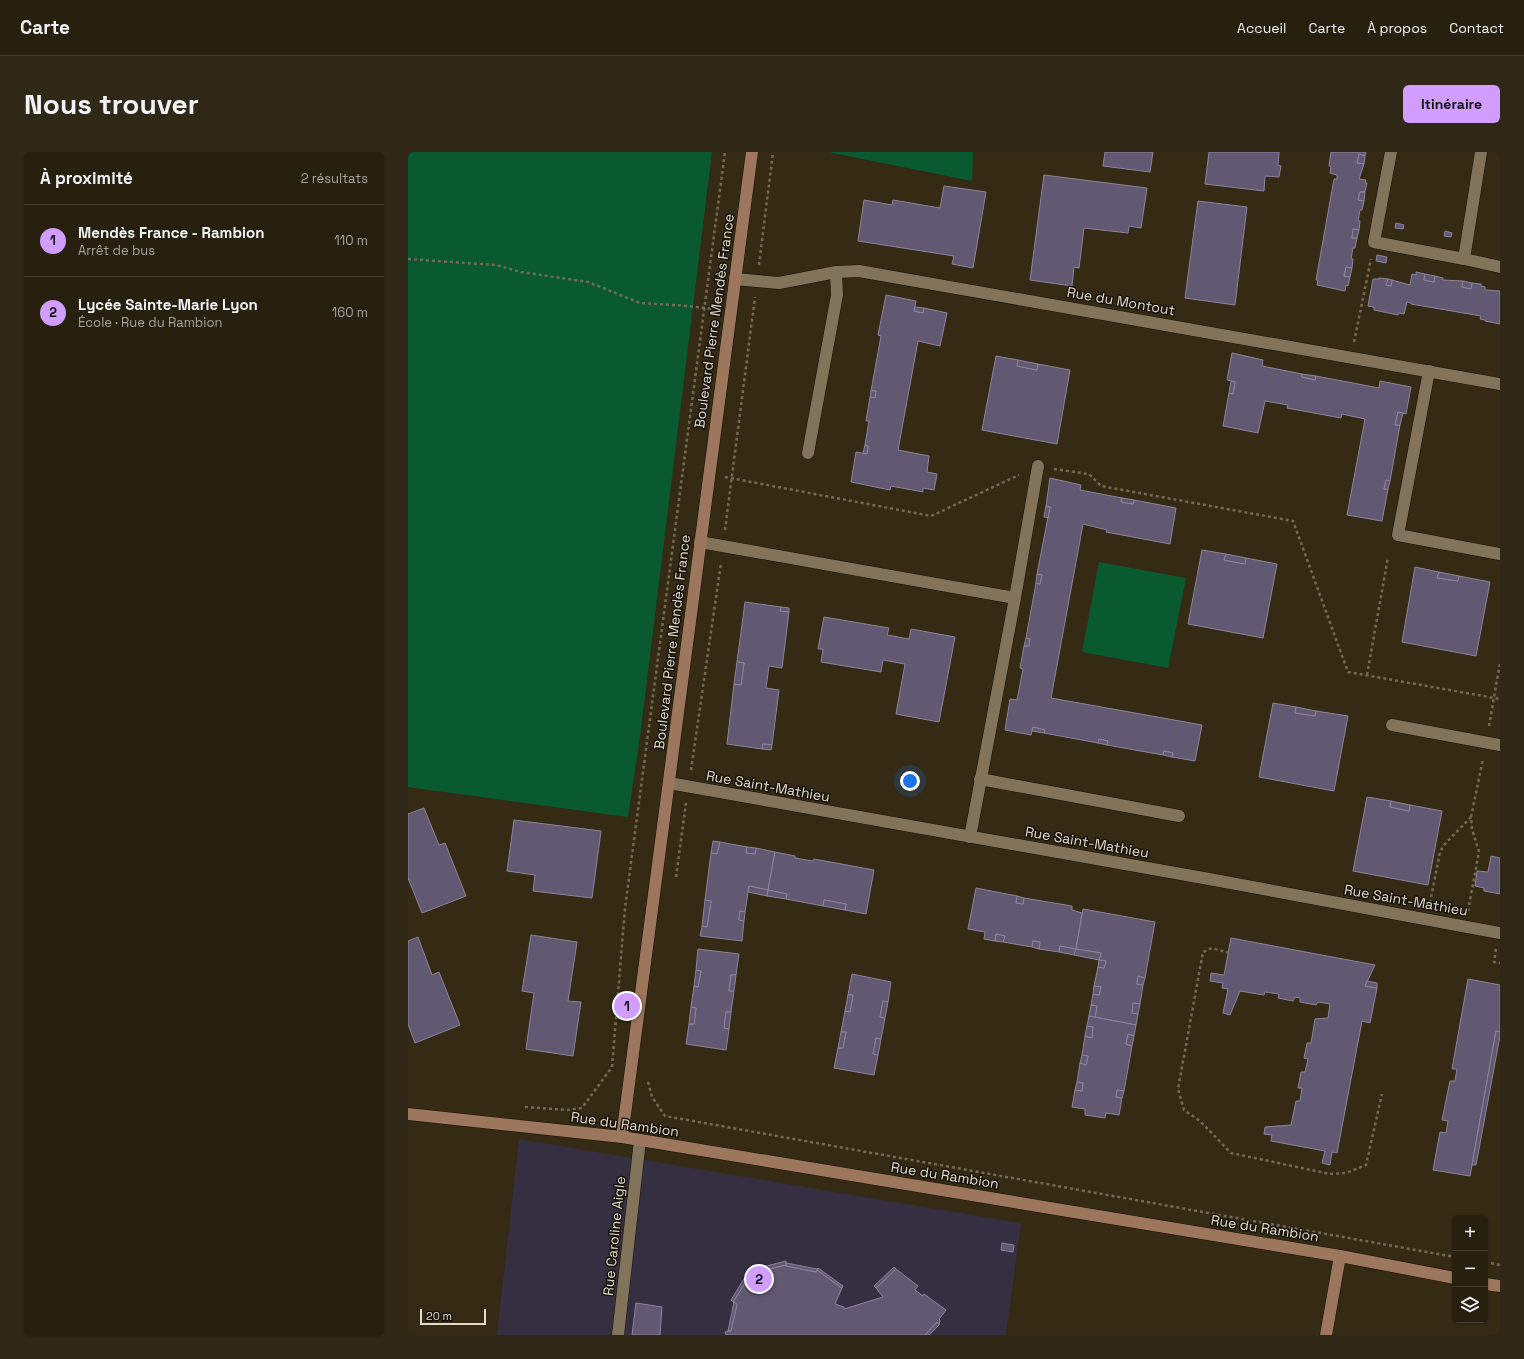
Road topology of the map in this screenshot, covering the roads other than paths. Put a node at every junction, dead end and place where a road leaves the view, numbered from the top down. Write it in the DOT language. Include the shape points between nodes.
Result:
graph roads {
  1 [pos="752,152"];
  2 [pos="1391,152"];
  3 [pos="1481,152"];
  4 [pos="1464,259"];
  5 [pos="1500,267"];
  6 [pos="836,272"];
  7 [pos="735,279"];
  8 [pos="1430,371"];
  9 [pos="1500,384"];
  10 [pos="808,453"];
  11 [pos="1038,466"];
  12 [pos="700,542"];
  13 [pos="1500,554"];
  14 [pos="1015,598"];
  15 [pos="1392,725"];
  16 [pos="1500,746"];
  17 [pos="980,779"];
  18 [pos="668,783"];
  19 [pos="1179,816"];
  20 [pos="970,837"];
  21 [pos="1500,933"];
  22 [pos="408,1114"];
  23 [pos="428,1117"];
  24 [pos="408,1118"];
  25 [pos="622,1137"];
  26 [pos="640,1140"];
  27 [pos="1340,1256"];
  28 [pos="1452,1277"];
  29 [pos="1488,1284"];
  30 [pos="1500,1286"];
  31 [pos="618,1335"];
  32 [pos="1326,1335"];
  1 -- 7 [label="street, Boulevard Pierre Mendès France"];
  2 -- 4 [label="street" via="1374,242"];
  3 -- 4 [label="street"];
  4 -- 5 [label="street"];
  6 -- 7 [label="street, Rue du Montout" via="780,283"];
  6 -- 8 [label="street, Rue du Montout" via="859,271"];
  6 -- 10 [label="street" via="837,295"];
  7 -- 12 [label="street, Boulevard Pierre Mendès France"];
  8 -- 9 [label="street, Rue du Montout"];
  8 -- 13 [label="street" via="1398,535"];
  11 -- 14 [label="street"];
  12 -- 14 [label="street"];
  12 -- 18 [label="street, Boulevard Pierre Mendès France"];
  14 -- 17 [label="street"];
  15 -- 16 [label="street"];
  17 -- 19 [label="street"];
  17 -- 20 [label="street"];
  18 -- 20 [label="street, Rue Saint-Mathieu"];
  18 -- 25 [label="street, Boulevard Pierre Mendès France"];
  20 -- 21 [label="street, Rue Saint-Mathieu"];
  22 -- 23 [label="street, Rue du Rambion"];
  23 -- 24 [label="street, Rue du Rambion"];
  23 -- 25 [label="street, Rue du Rambion"];
  25 -- 26 [label="street, Rue du Rambion"];
  26 -- 27 [label="street, Rue du Rambion"];
  26 -- 31 [label="street, Rue Caroline Aigle"];
  27 -- 28 [label="street, Rue du Rambion"];
  27 -- 32 [label="street"];
  29 -- 30 [label="street"];
}
